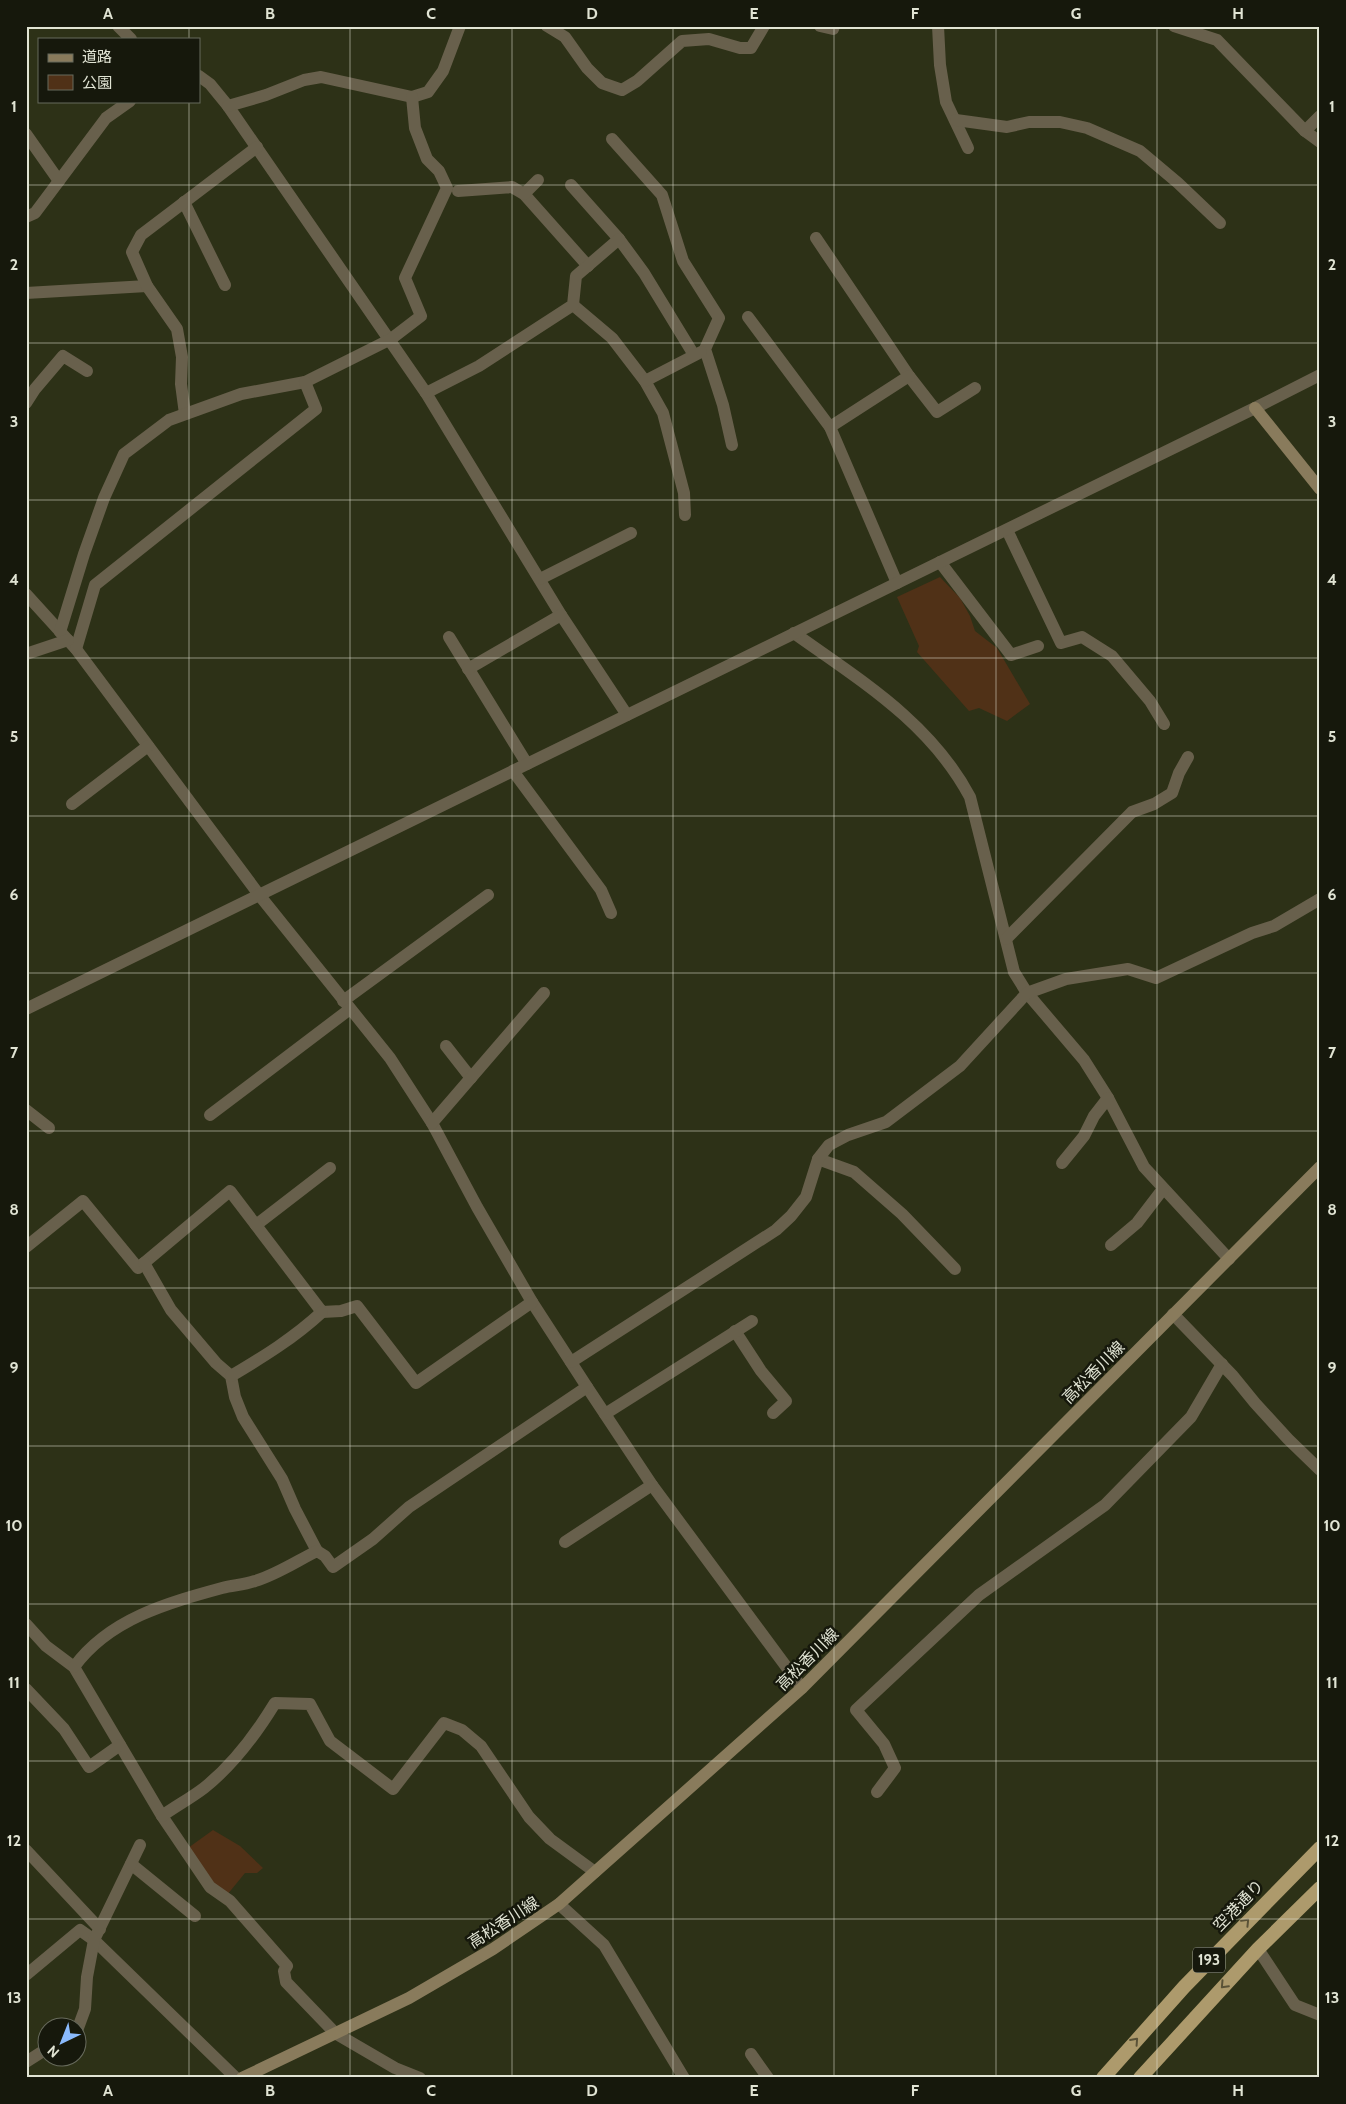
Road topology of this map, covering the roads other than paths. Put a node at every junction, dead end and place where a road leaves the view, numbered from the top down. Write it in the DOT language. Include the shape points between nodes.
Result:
graph roads {
  1 [pos="118,26"];
  2 [pos="460,26"];
  3 [pos="547,26"];
  4 [pos="764,26"];
  5 [pos="820,26"];
  6 [pos="834,26"];
  7 [pos="938,26"];
  8 [pos="1174,26"];
  9 [pos="130,38"];
  10 [pos="200,77"];
  11 [pos="412,97"];
  12 [pos="129,102"];
  13 [pos="228,106"];
  14 [pos="1320,116"];
  15 [pos="956,120"];
  16 [pos="1305,131"];
  17 [pos="26,134"];
  18 [pos="612,139"];
  19 [pos="1320,142"];
  20 [pos="257,147"];
  21 [pos="968,148"];
  22 [pos="538,180"];
  23 [pos="60,181"];
  24 [pos="570,184"];
  25 [pos="458,191"];
  26 [pos="524,194"];
  27 [pos="184,202"];
  28 [pos="26,217"];
  29 [pos="1220,223"];
  30 [pos="816,238"];
  31 [pos="619,239"];
  32 [pos="588,266"];
  33 [pos="224,285"];
  34 [pos="147,286"];
  35 [pos="26,292"];
  36 [pos="574,305"];
  37 [pos="748,318"];
  38 [pos="391,339"];
  39 [pos="700,352"];
  40 [pos="87,371"];
  41 [pos="1320,375"];
  42 [pos="909,376"];
  43 [pos="645,381"];
  44 [pos="304,382"];
  45 [pos="975,388"];
  46 [pos="426,393"];
  47 [pos="26,403"];
  48 [pos="1255,408"];
  49 [pos="185,414"];
  50 [pos="830,427"];
  51 [pos="732,445"];
  52 [pos="1320,489"];
  53 [pos="685,515"];
  54 [pos="1007,530"];
  55 [pos="631,534"];
  56 [pos="940,562"];
  57 [pos="540,580"];
  58 [pos="897,583"];
  59 [pos="26,594"];
  60 [pos="561,615"];
  61 [pos="794,633"];
  62 [pos="449,637"];
  63 [pos="68,640"];
  64 [pos="1038,646"];
  65 [pos="26,654"];
  66 [pos="468,669"];
  67 [pos="627,715"];
  68 [pos="1164,724"];
  69 [pos="148,746"];
  70 [pos="1188,757"];
  71 [pos="527,764"];
  72 [pos="513,771"];
  73 [pos="72,804"];
  74 [pos="488,895"];
  75 [pos="260,896"];
  76 [pos="1320,899"];
  77 [pos="611,913"];
  78 [pos="1006,939"];
  79 [pos="544,993"];
  80 [pos="1027,993"];
  81 [pos="346,1006"];
  82 [pos="26,1009"];
  83 [pos="446,1046"];
  84 [pos="471,1078"];
  85 [pos="1108,1098"];
  86 [pos="26,1110"];
  87 [pos="210,1115"];
  88 [pos="432,1123"];
  89 [pos="49,1128"];
  90 [pos="818,1159"];
  91 [pos="1062,1163"];
  92 [pos="1320,1167"];
  93 [pos="330,1168"];
  94 [pos="1163,1189"];
  95 [pos="256,1225"];
  96 [pos="1111,1245"];
  97 [pos="26,1247"];
  98 [pos="1229,1259"];
  99 [pos="144,1263"];
  100 [pos="955,1269"];
  101 [pos="532,1302"];
  102 [pos="322,1312"];
  103 [pos="1174,1314"];
  104 [pos="752,1321"];
  105 [pos="735,1331"];
  106 [pos="571,1362"];
  107 [pos="1222,1364"];
  108 [pos="231,1376"];
  109 [pos="587,1388"];
  110 [pos="773,1413"];
  111 [pos="605,1414"];
  112 [pos="1320,1470"];
  113 [pos="652,1485"];
  114 [pos="565,1542"];
  115 [pos="317,1551"];
  116 [pos="26,1624"];
  117 [pos="74,1667"];
  118 [pos="802,1688"];
  119 [pos="27,1690"];
  120 [pos="120,1746"];
  121 [pos="877,1792"];
  122 [pos="162,1816"];
  123 [pos="140,1845"];
  124 [pos="1320,1848"];
  125 [pos="26,1850"];
  126 [pos="131,1864"];
  127 [pos="595,1872"];
  128 [pos="1320,1888"];
  129 [pos="559,1904"];
  130 [pos="195,1916"];
  131 [pos="97,1934"];
  132 [pos="1258,1949"];
  133 [pos="26,1975"];
  134 [pos="1320,2015"];
  135 [pos="83,2016"];
  136 [pos="335,2033"];
  137 [pos="38,2054"];
  138 [pos="751,2054"];
  139 [pos="26,2062"];
  140 [pos="392,2073"];
  141 [pos="236,2078"];
  142 [pos="242,2078"];
  143 [pos="420,2078"];
  144 [pos="684,2078"];
  145 [pos="768,2078"];
  146 [pos="1103,2078"];
  147 [pos="1140,2078"];
  1 -- 9 [label="street"];
  2 -- 11 [label="street" via="443,71 428,92"];
  3 -- 4 [label="street" via="565,37 587,68 602,82 622,90 637,81 682,41 708,39 751,48"];
  5 -- 6 [label="street" via="833,29"];
  7 -- 15 [label="street" via="946,102"];
  8 -- 16 [label="street" via="1217,40"];
  10 -- 13 [label="street"];
  11 -- 13 [label="street" via="321,77"];
  11 -- 38 [label="street" via="415,128 427,159 439,171 446,188 405,278 421,316"];
  12 -- 23 [label="street" via="106,118"];
  13 -- 20 [label="street"];
  14 -- 16 [label="street"];
  15 -- 21 [label="street"];
  15 -- 29 [label="street" via="1007,127 1029,122 1060,122 1087,128 1140,151"];
  16 -- 19 [label="street"];
  17 -- 23 [label="street"];
  18 -- 39 [label="street" via="662,195 682,261 720,318"];
  20 -- 27 [label="street"];
  20 -- 38 [label="street"];
  22 -- 26 [label="street"];
  23 -- 28 [label="street" via="35,213"];
  24 -- 31 [label="street"];
  25 -- 26 [label="street" via="512,187"];
  26 -- 32 [label="street"];
  27 -- 33 [label="street"];
  27 -- 34 [label="street" via="141,235 132,252"];
  30 -- 42 [label="street"];
  31 -- 32 [label="street"];
  31 -- 39 [label="street"];
  32 -- 36 [label="street" via="576,276"];
  34 -- 35 [label="street"];
  34 -- 49 [label="street" via="177,329"];
  36 -- 43 [label="street" via="612,338"];
  36 -- 46 [label="street" via="479,366"];
  37 -- 50 [label="street"];
  38 -- 44 [label="street"];
  38 -- 46 [label="street"];
  39 -- 43 [label="street"];
  39 -- 51 [label="street" via="723,405"];
  40 -- 47 [label="street" via="63,356"];
  41 -- 48 [label="street"];
  42 -- 45 [label="street" via="937,412"];
  42 -- 50 [label="street"];
  43 -- 53 [label="street" via="663,413 684,493"];
  44 -- 49 [label="street" via="241,394"];
  44 -- 63 [label="street" via="316,409 94,585"];
  46 -- 57 [label="street"];
  48 -- 52 [label="main road"];
  48 -- 54 [label="street"];
  49 -- 63 [label="street" via="169,420 124,454 84,554"];
  50 -- 58 [label="street"];
  54 -- 56 [label="street"];
  54 -- 68 [label="street" via="1061,644 1082,637 1112,656 1150,701"];
  55 -- 57 [label="street"];
  56 -- 58 [label="street"];
  56 -- 64 [label="street" via="1012,655"];
  57 -- 60 [label="street"];
  58 -- 61 [label="street"];
  59 -- 63 [label="street"];
  60 -- 66 [label="street"];
  60 -- 67 [label="street"];
  61 -- 67 [label="street"];
  61 -- 78 [label="street" via="899,708 939,750 962,781 970,796"];
  62 -- 66 [label="street"];
  63 -- 65 [label="street"];
  63 -- 69 [label="street"];
  66 -- 71 [label="street"];
  67 -- 71 [label="street"];
  69 -- 73 [label="street"];
  69 -- 75 [label="street"];
  70 -- 78 [label="street" via="1172,794 1132,812"];
  71 -- 72 [label="street"];
  72 -- 75 [label="street"];
  72 -- 77 [label="street" via="601,890"];
  74 -- 81 [label="street"];
  75 -- 81 [label="street"];
  75 -- 82 [label="street"];
  76 -- 80 [label="street" via="1274,926 1156,978 1128,969 1066,979"];
  78 -- 80 [label="street" via="1014,972"];
  79 -- 84 [label="street"];
  80 -- 85 [label="street" via="1084,1060"];
  80 -- 90 [label="street" via="960,1066 886,1122 829,1145"];
  81 -- 87 [label="street"];
  81 -- 88 [label="street" via="390,1058"];
  83 -- 84 [label="street"];
  84 -- 88 [label="street"];
  85 -- 91 [label="street"];
  85 -- 94 [label="street" via="1144,1167"];
  86 -- 89 [label="street"];
  88 -- 101 [label="street"];
  90 -- 100 [label="street" via="854,1172 902,1214"];
  90 -- 106 [label="street" via="806,1197 776,1230"];
  92 -- 98 [label="main road, 高松香川線"];
  93 -- 95 [label="street"];
  94 -- 96 [label="street" via="1137,1223"];
  94 -- 98 [label="street"];
  95 -- 99 [label="street" via="230,1191"];
  95 -- 102 [label="street"];
  97 -- 99 [label="street" via="83,1201 138,1268"];
  98 -- 103 [label="main road, 高松香川線"];
  99 -- 108 [label="street" via="171,1310"];
  101 -- 102 [label="street" via="416,1383 357,1306"];
  101 -- 106 [label="street"];
  102 -- 108 [label="street" via="273,1351"];
  103 -- 107 [label="street"];
  103 -- 118 [label="main road, 高松香川線"];
  104 -- 105 [label="street"];
  105 -- 110 [label="street" via="761,1371 786,1400"];
  105 -- 111 [label="street"];
  106 -- 109 [label="street"];
  107 -- 112 [label="street"];
  107 -- 121 [label="street" via="1191,1417 1105,1505 979,1595 856,1710 884,1744 895,1768"];
  108 -- 115 [label="street" via="235,1397 244,1417 282,1480"];
  109 -- 111 [label="street"];
  109 -- 115 [label="street" via="409,1507 332,1567"];
  111 -- 113 [label="street"];
  113 -- 114 [label="street"];
  113 -- 118 [label="street"];
  115 -- 117 [label="street" via="256,1581 146,1611 84,1652"];
  116 -- 117 [label="street" via="46,1646"];
  117 -- 120 [label="street"];
  118 -- 127 [label="main road, 高松香川線"];
  119 -- 120 [label="street" via="64,1729 89,1767"];
  120 -- 122 [label="street"];
  122 -- 127 [label="street" via="205,1787 237,1756 275,1703 310,1704 330,1741 393,1789 444,1723 462,1730 481,1746 529,1818 550,1839"];
  122 -- 136 [label="street" via="210,1887 230,1901 287,1966 284,1971 286,1982"];
  123 -- 126 [label="street"];
  146 -- 124 [label="highway, 空港通り / 193, one-way" via="1184,1987"];
  125 -- 131 [label="street"];
  126 -- 130 [label="street"];
  126 -- 131 [label="street"];
  127 -- 129 [label="main road, 高松香川線"];
  128 -- 132 [label="highway, 193"];
  129 -- 136 [label="main road, 高松香川線" via="485,1954 409,1998"];
  129 -- 144 [label="street" via="604,1945"];
  131 -- 133 [label="street" via="80,1930"];
  131 -- 135 [label="street"];
  131 -- 141 [label="street"];
  132 -- 134 [label="street" via="1295,2004"];
  132 -- 147 [label="highway, 193, one-way"];
  136 -- 140 [label="street"];
  136 -- 142 [label="main road, 高松香川線"];
  137 -- 139 [label="street"];
  138 -- 145 [label="street"];
  140 -- 143 [label="street"];
}
